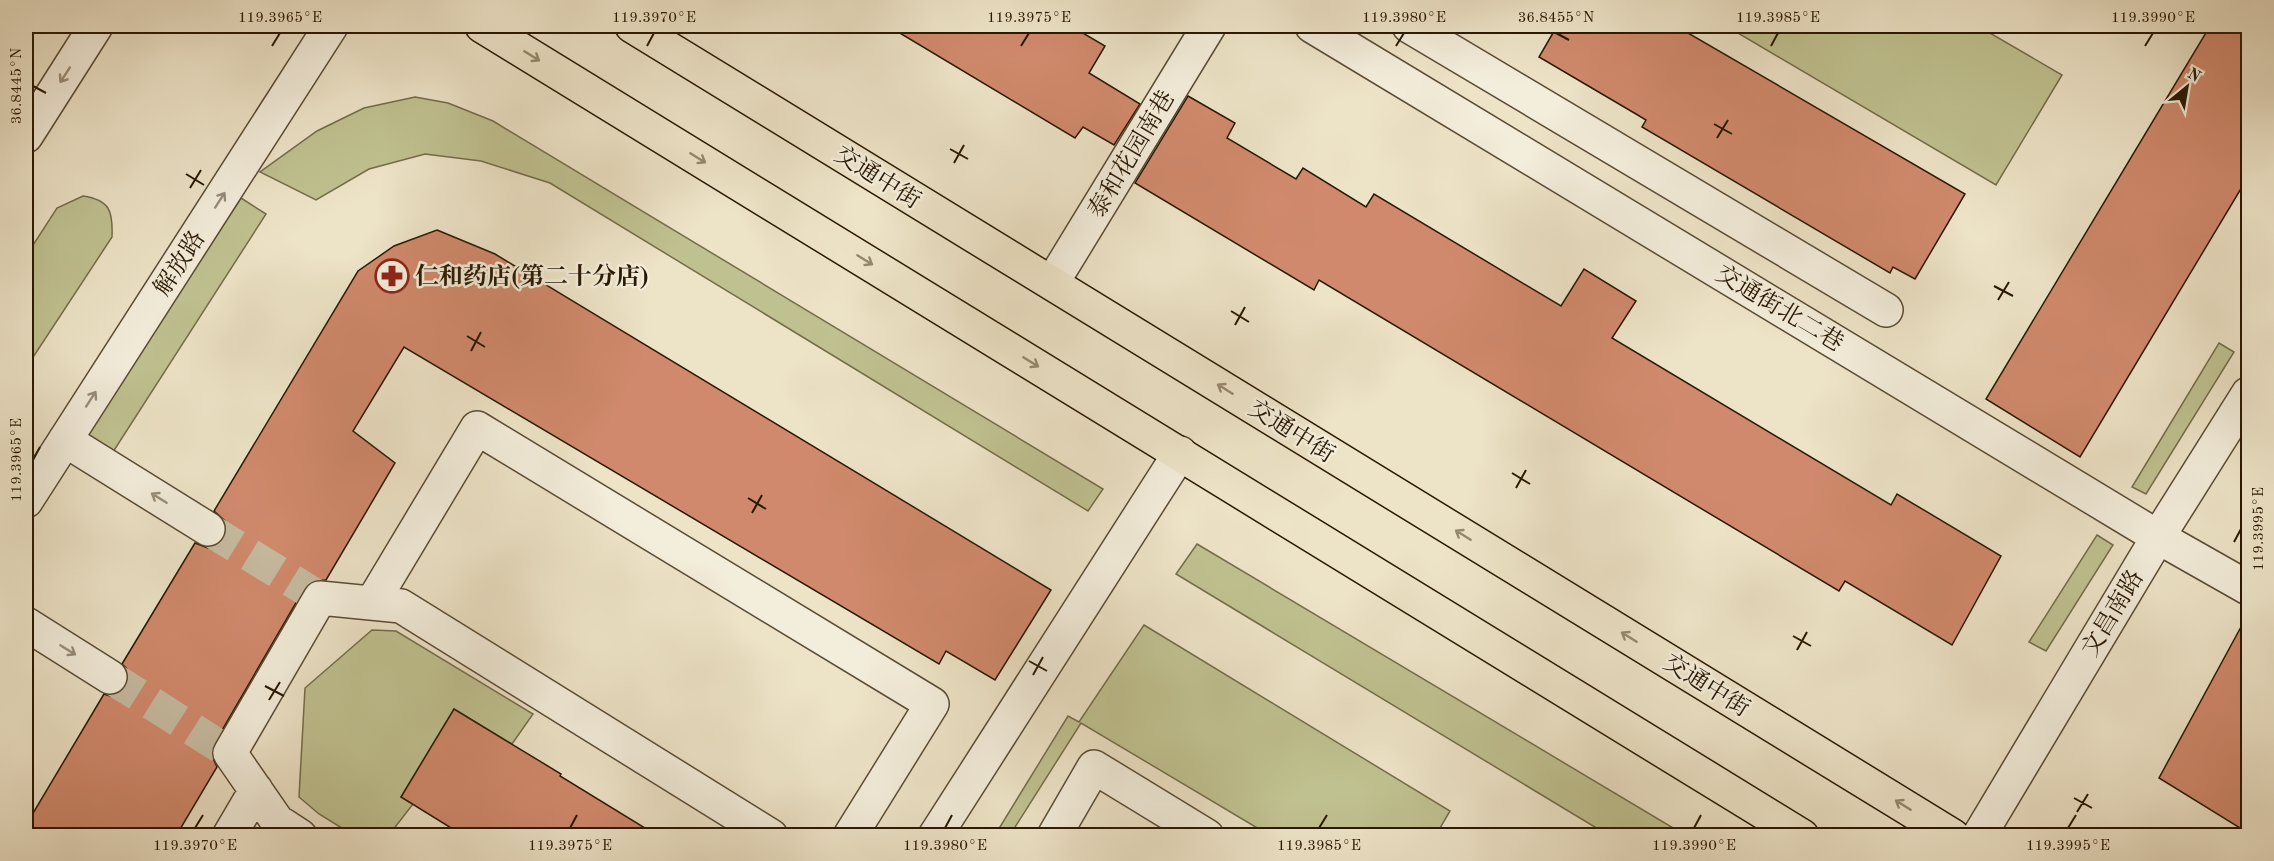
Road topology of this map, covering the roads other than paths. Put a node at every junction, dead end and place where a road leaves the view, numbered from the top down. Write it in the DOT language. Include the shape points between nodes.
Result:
graph roads {
  1 [pos="96,26"];
  2 [pos="332,26"];
  3 [pos="482,26"];
  4 [pos="632,26"];
  5 [pos="1209,26"];
  6 [pos="1312,26"];
  7 [pos="1409,26"];
  8 [pos="26,136"];
  9 [pos="1052,284"];
  10 [pos="1886,310"];
  11 [pos="2248,394"];
  12 [pos="65,440"];
  13 [pos="1180,453"];
  14 [pos="26,501"];
  15 [pos="208,529"];
  16 [pos="2158,537"];
  17 [pos="2248,588"];
  18 [pos="372,603"];
  19 [pos="26,624"];
  20 [pos="111,677"];
  21 [pos="256,790"];
  22 [pos="229,836"];
  23 [pos="300,836"];
  24 [pos="771,836"];
  25 [pos="850,836"];
  26 [pos="935,836"];
  27 [pos="1054,836"];
  28 [pos="1207,836"];
  29 [pos="1802,836"];
  30 [pos="1953,836"];
  31 [pos="1980,836"];
  1 -- 8 [label="street, one-way"];
  12 -- 2 [label="street, 解放路, one-way"];
  3 -- 13 [label="main road, one-way"];
  4 -- 9 [label="main road, 交通中街"];
  5 -- 9 [label="street, 泰和花园南巷"];
  6 -- 16 [label="street, 交通街北二巷"];
  7 -- 10 [label="street"];
  30 -- 9 [label="main road, 交通中街, one-way"];
  11 -- 16 [label="street, 文昌南路"];
  12 -- 14 [label="street, 解放路"];
  15 -- 12 [label="street, one-way"];
  13 -- 26 [label="street"];
  13 -- 29 [label="main road"];
  16 -- 17 [label="street, 交通街北二巷"];
  16 -- 31 [label="street, 文昌南路"];
  18 -- 21 [label="street" via="320,598 230,753"];
  18 -- 24 [label="street" via="401,606"];
  18 -- 25 [label="street" via="477,428 932,704"];
  19 -- 20 [label="street, one-way"];
  21 -- 22 [label="street"];
  21 -- 23 [label="street" via="277,821"];
  27 -- 28 [label="street" via="1094,767"];
}
